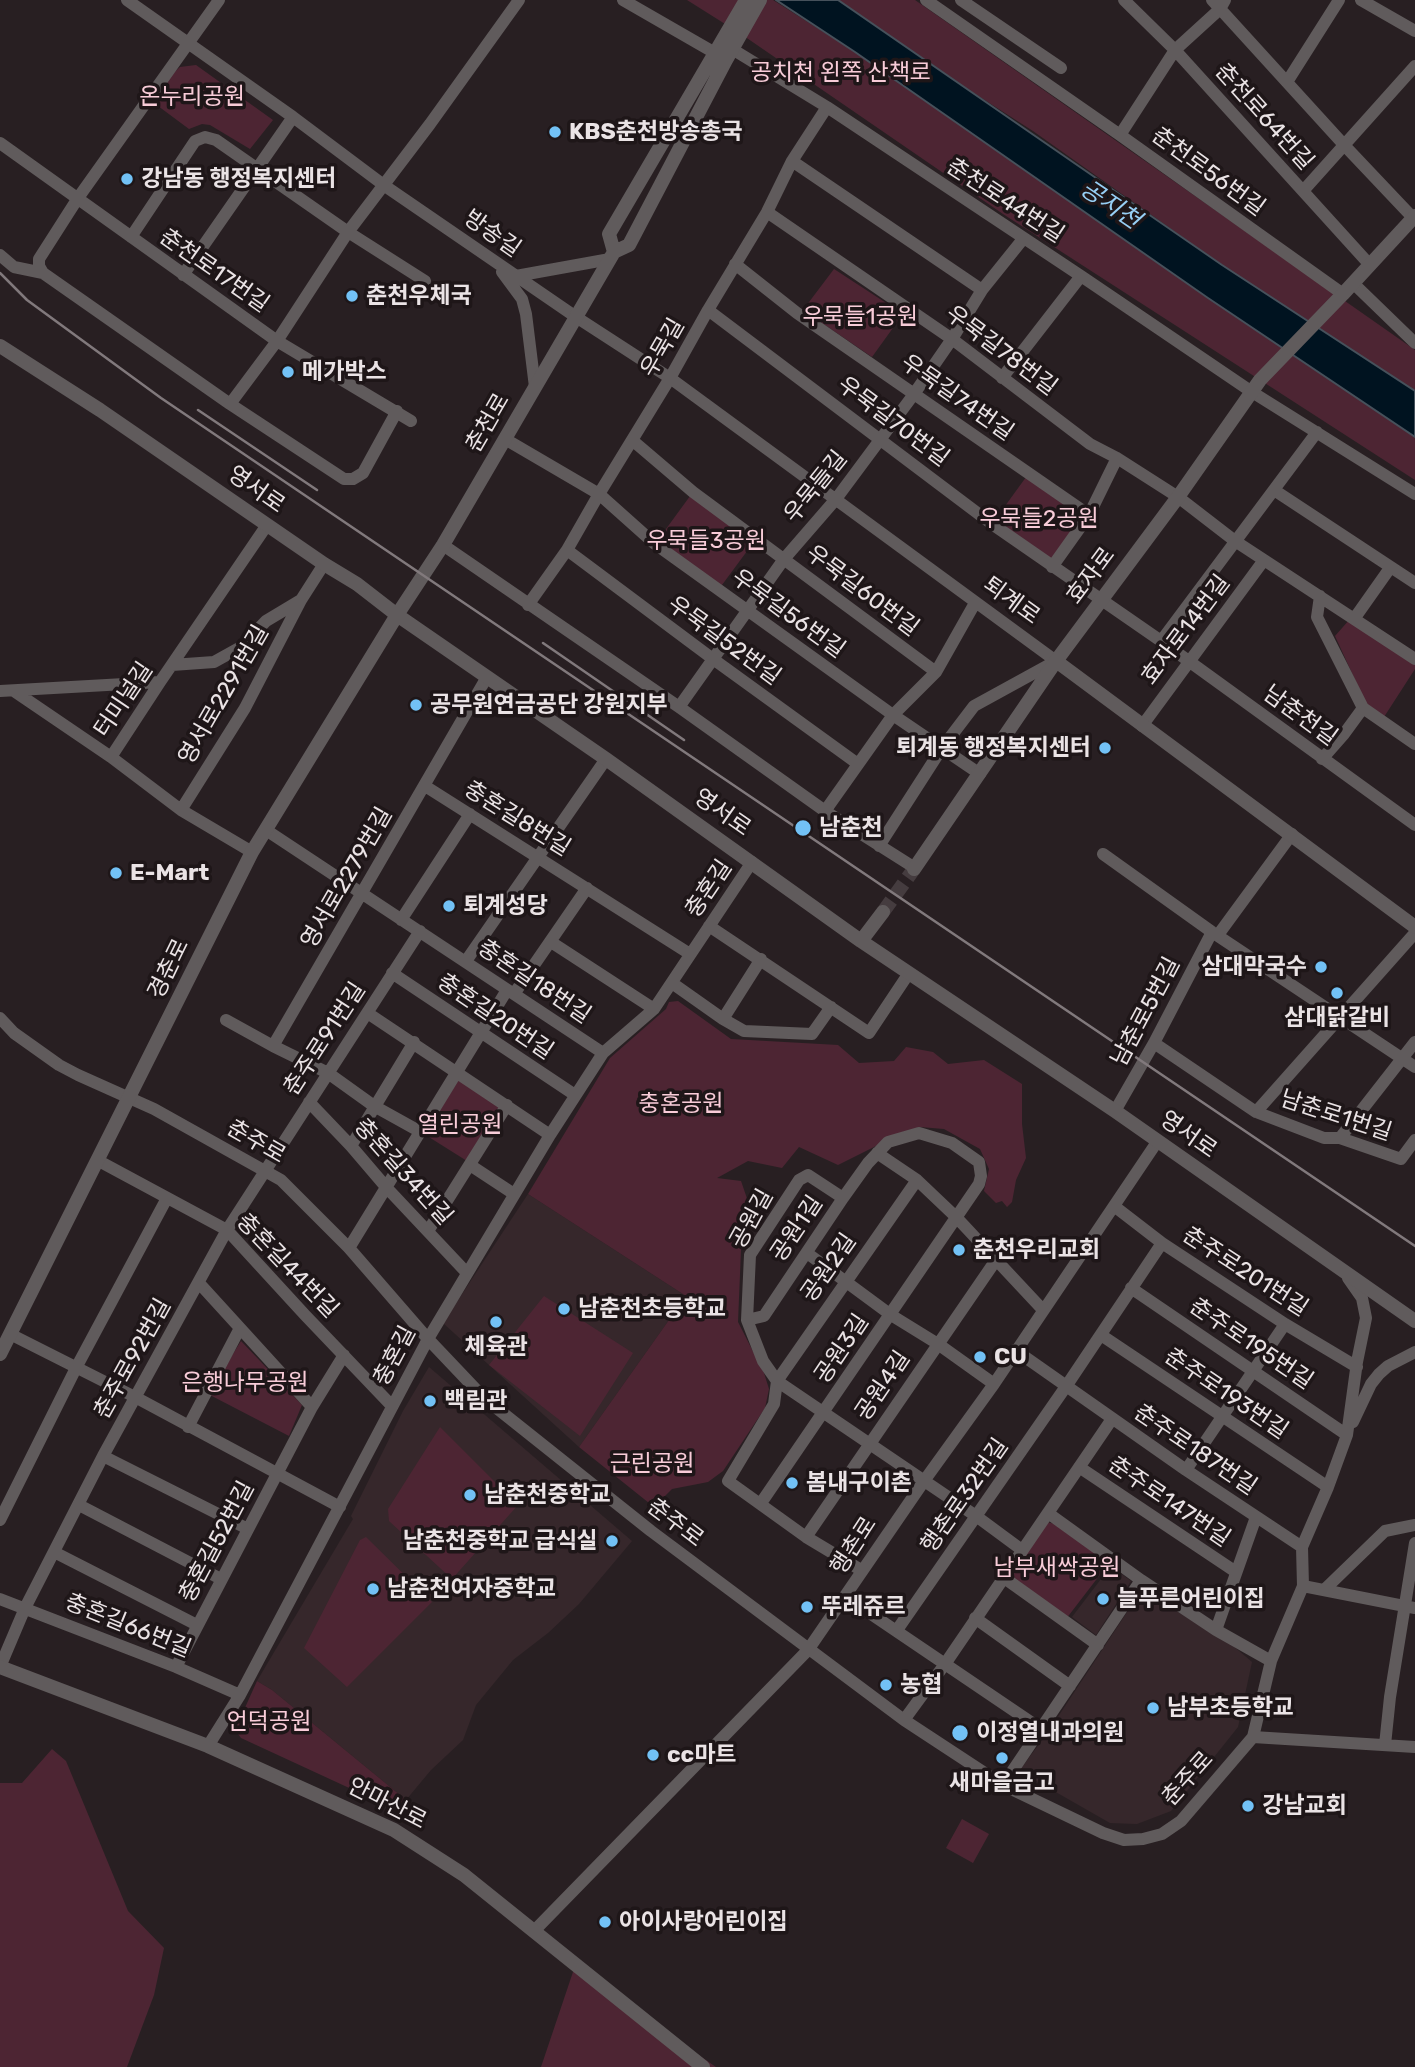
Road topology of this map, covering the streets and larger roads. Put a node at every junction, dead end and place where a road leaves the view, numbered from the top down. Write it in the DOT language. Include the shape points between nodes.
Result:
graph roads {
  1 [pos="127,0"];
  2 [pos="219,0"];
  3 [pos="519,0"];
  4 [pos="623,0"];
  5 [pos="746,0"];
  6 [pos="760,0"];
  7 [pos="926,0"];
  8 [pos="961,0"];
  9 [pos="985,0"];
  10 [pos="1124,0"];
  11 [pos="1339,0"];
  12 [pos="1361,0"];
  13 [pos="1219,3"];
  14 [pos="977,12"];
  15 [pos="735,31"];
  16 [pos="1415,31"];
  17 [pos="188,43"];
  18 [pos="732,48"];
  19 [pos="1175,50"];
  20 [pos="715,53"];
  21 [pos="1415,66"];
  22 [pos="1061,68"];
  23 [pos="1287,82"];
  24 [pos="827,107"];
  25 [pos="293,117"];
  26 [pos="1121,135"];
  27 [pos="0,143"];
  28 [pos="1345,146"];
  29 [pos="792,161"];
  30 [pos="258,169"];
  31 [pos="385,186"];
  32 [pos="1303,191"];
  33 [pos="78,198"];
  34 [pos="767,212"];
  35 [pos="1414,218"];
  36 [pos="348,232"];
  37 [pos="131,237"];
  38 [pos="1023,239"];
  39 [pos="0,255"];
  40 [pos="612,255"];
  41 [pos="494,260"];
  42 [pos="735,264"];
  43 [pos="1370,265"];
  44 [pos="43,273"];
  45 [pos="183,275"];
  46 [pos="516,276"];
  47 [pos="1081,276"];
  48 [pos="425,281"];
  49 [pos="982,290"];
  50 [pos="1345,292"];
  51 [pos="708,310"];
  52 [pos="576,317"];
  53 [pos="952,339"];
  54 [pos="277,341"];
  55 [pos="1415,343"];
  56 [pos="0,346"];
  57 [pos="670,378"];
  58 [pos="1002,378"];
  59 [pos="1256,386"];
  60 [pos="536,387"];
  61 [pos="914,394"];
  62 [pos="230,404"];
  63 [pos="397,411"];
  64 [pos="411,421"];
  65 [pos="1317,432"];
  66 [pos="505,439"];
  67 [pos="880,439"];
  68 [pos="632,440"];
  69 [pos="1117,458"];
  70 [pos="1274,491"];
  71 [pos="599,494"];
  72 [pos="1415,494"];
  73 [pos="1178,497"];
  74 [pos="836,499"];
  75 [pos="1089,515"];
  76 [pos="267,525"];
  77 [pos="1235,541"];
  78 [pos="443,545"];
  79 [pos="567,550"];
  80 [pos="784,559"];
  81 [pos="1264,560"];
  82 [pos="324,564"];
  83 [pos="1052,567"];
  84 [pos="1390,568"];
  85 [pos="1415,583"];
  86 [pos="1320,596"];
  87 [pos="301,600"];
  88 [pos="1101,600"];
  89 [pos="975,603"];
  90 [pos="528,605"];
  91 [pos="747,610"];
  92 [pos="397,615"];
  93 [pos="1354,619"];
  94 [pos="1161,641"];
  95 [pos="713,659"];
  96 [pos="1415,659"];
  97 [pos="1056,661"];
  98 [pos="1188,661"];
  99 [pos="172,665"];
  100 [pos="936,672"];
  101 [pos="487,677"];
  102 [pos="160,682"];
  103 [pos="0,691"];
  104 [pos="14,691"];
  105 [pos="678,707"];
  106 [pos="1363,708"];
  107 [pos="893,715"];
  108 [pos="1142,726"];
  109 [pos="1415,744"];
  110 [pos="942,748"];
  111 [pos="111,757"];
  112 [pos="606,759"];
  113 [pos="1322,759"];
  114 [pos="858,764"];
  115 [pos="980,774"];
  116 [pos="425,786"];
  117 [pos="181,810"];
  118 [pos="825,811"];
  119 [pos="470,814"];
  120 [pos="1415,825"];
  121 [pos="265,830"];
  122 [pos="1292,834"];
  123 [pos="878,846"];
  124 [pos="252,852"];
  125 [pos="1103,854"];
  126 [pos="538,857"];
  127 [pos="752,862"];
  128 [pos="915,869"];
  129 [pos="587,888"];
  130 [pos="363,894"];
  131 [pos="883,912"];
  132 [pos="401,919"];
  133 [pos="709,926"];
  134 [pos="1415,927"];
  135 [pos="420,931"];
  136 [pos="1215,933"];
  137 [pos="1415,933"];
  138 [pos="861,941"];
  139 [pos="551,942"];
  140 [pos="690,954"];
  141 [pos="761,959"];
  142 [pos="466,961"];
  143 [pos="392,973"];
  144 [pos="909,973"];
  145 [pos="672,983"];
  146 [pos="511,992"];
  147 [pos="831,1007"];
  148 [pos="654,1009"];
  149 [pos="369,1014"];
  150 [pos="0,1018"];
  151 [pos="1339,1018"];
  152 [pos="723,1019"];
  153 [pos="226,1020"];
  154 [pos="480,1032"];
  155 [pos="414,1042"];
  156 [pos="1415,1042"];
  157 [pos="1154,1043"];
  158 [pos="273,1046"];
  159 [pos="603,1054"];
  160 [pos="1402,1059"];
  161 [pos="1415,1068"];
  162 [pos="328,1073"];
  163 [pos="456,1073"];
  164 [pos="575,1095"];
  165 [pos="129,1097"];
  166 [pos="309,1102"];
  167 [pos="506,1105"];
  168 [pos="374,1106"];
  169 [pos="1115,1111"];
  170 [pos="1256,1112"];
  171 [pos="419,1131"];
  172 [pos="550,1135"];
  173 [pos="1340,1139"];
  174 [pos="1415,1140"];
  175 [pos="1157,1142"];
  176 [pos="351,1146"];
  177 [pos="877,1153"];
  178 [pos="97,1160"];
  179 [pos="470,1165"];
  180 [pos="267,1171"];
  181 [pos="917,1180"];
  182 [pos="386,1187"];
  183 [pos="514,1194"];
  184 [pos="167,1198"];
  185 [pos="843,1198"];
  186 [pos="1114,1206"];
  187 [pos="957,1218"];
  188 [pos="227,1230"];
  189 [pos="428,1231"];
  190 [pos="1162,1243"];
  191 [pos="349,1248"];
  192 [pos="807,1253"];
  193 [pos="996,1260"];
  194 [pos="1343,1271"];
  195 [pos="466,1272"];
  196 [pos="845,1282"];
  197 [pos="199,1283"];
  198 [pos="1131,1288"];
  199 [pos="1043,1310"];
  200 [pos="891,1315"];
  201 [pos="747,1320"];
  202 [pos="1415,1321"];
  203 [pos="1285,1324"];
  204 [pos="240,1328"];
  205 [pos="10,1334"];
  206 [pos="1101,1335"];
  207 [pos="428,1339"];
  208 [pos="938,1344"];
  209 [pos="1016,1350"];
  210 [pos="1415,1352"];
  211 [pos="0,1354"];
  212 [pos="344,1355"];
  213 [pos="1357,1367"];
  214 [pos="76,1368"];
  215 [pos="1253,1370"];
  216 [pos="777,1381"];
  217 [pos="994,1384"];
  218 [pos="1067,1385"];
  219 [pos="135,1397"];
  220 [pos="392,1406"];
  221 [pos="312,1407"];
  222 [pos="824,1412"];
  223 [pos="1222,1416"];
  224 [pos="1112,1419"];
  225 [pos="188,1427"];
  226 [pos="1347,1435"];
  227 [pos="870,1443"];
  228 [pos="103,1456"];
  229 [pos="1079,1467"];
  230 [pos="1186,1470"];
  231 [pos="276,1474"];
  232 [pos="924,1480"];
  233 [pos="1328,1487"];
  234 [pos="761,1503"];
  235 [pos="79,1505"];
  236 [pos="340,1507"];
  237 [pos="1048,1513"];
  238 [pos="976,1516"];
  239 [pos="1256,1517"];
  240 [pos="0,1520"];
  241 [pos="1415,1525"];
  242 [pos="248,1529"];
  243 [pos="806,1537"];
  244 [pos="1415,1543"];
  245 [pos="1302,1547"];
  246 [pos="1022,1550"];
  247 [pos="54,1552"];
  248 [pos="861,1570"];
  249 [pos="1236,1572"];
  250 [pos="1003,1577"];
  251 [pos="221,1579"];
  252 [pos="1142,1580"];
  253 [pos="1303,1587"];
  254 [pos="1324,1590"];
  255 [pos="846,1597"];
  256 [pos="0,1599"];
  257 [pos="1410,1607"];
  258 [pos="25,1608"];
  259 [pos="975,1619"];
  260 [pos="197,1625"];
  261 [pos="897,1630"];
  262 [pos="1216,1630"];
  263 [pos="1098,1645"];
  264 [pos="808,1650"];
  265 [pos="1270,1661"];
  266 [pos="945,1664"];
  267 [pos="0,1667"];
  268 [pos="176,1667"];
  269 [pos="1070,1686"];
  270 [pos="240,1695"];
  271 [pos="904,1720"];
  272 [pos="1041,1729"];
  273 [pos="1253,1737"];
  274 [pos="1385,1745"];
  275 [pos="208,1746"];
  276 [pos="1415,1747"];
  277 [pos="1003,1786"];
  278 [pos="534,1931"];
  279 [pos="703,2067"];
  1 -- 17 [label="street, 방송길"];
  2 -- 17 [label="street"];
  3 -- 31 [label="street"];
  4 -- 20 [label="street"];
  5 -- 15 [label="street"];
  6 -- 15 [label="street"];
  7 -- 26 [label="street, 춘천로56번길"];
  8 -- 14 [label="street"];
  9 -- 14 [label="street"];
  10 -- 19 [label="street, 춘천로64번길"];
  11 -- 23 [label="street"];
  12 -- 16 [label="street"];
  13 -- 19 [label="street"];
  13 -- 23 [label="street"];
  14 -- 22 [label="street"];
  15 -- 18 [label="street, 춘천로"];
  15 -- 20 [label="street, 춘천로"];
  17 -- 25 [label="street, 방송길"];
  17 -- 33 [label="street"];
  18 -- 24 [label="street, 춘천로44번길"];
  18 -- 40 [label="street, 춘천로" via="629,245"];
  19 -- 26 [label="street"];
  19 -- 32 [label="street, 춘천로64번길"];
  20 -- 40 [label="street, 춘천로" via="609,234"];
  21 -- 28 [label="street"];
  23 -- 28 [label="street"];
  24 -- 29 [label="street, 우묵길"];
  24 -- 38 [label="street, 춘천로44번길"];
  25 -- 30 [label="street"];
  25 -- 31 [label="street, 방송길"];
  26 -- 50 [label="street, 춘천로56번길"];
  27 -- 33 [label="street, 춘천로17번길"];
  28 -- 32 [label="street"];
  28 -- 35 [label="street"];
  29 -- 34 [label="street, 우묵길"];
  29 -- 49 [label="street"];
  30 -- 36 [label="street"];
  30 -- 37 [label="street" via="216,140 205,137 195,141"];
  30 -- 45 [label="street"];
  31 -- 36 [label="street"];
  31 -- 41 [label="street, 방송길"];
  32 -- 43 [label="street, 춘천로64번길"];
  33 -- 37 [label="street, 춘천로17번길"];
  33 -- 44 [label="street" via="39,260"];
  34 -- 42 [label="street, 우묵길"];
  34 -- 53 [label="street, 우묵길78번길"];
  35 -- 43 [label="street"];
  36 -- 48 [label="street"];
  36 -- 54 [label="street"];
  37 -- 45 [label="street, 춘천로17번길"];
  38 -- 47 [label="street, 춘천로44번길"];
  38 -- 49 [label="street, 우묵들길"];
  39 -- 44 [label="street" via="14,267"];
  40 -- 46 [label="street"];
  40 -- 52 [label="street, 춘천로"];
  41 -- 46 [label="street, 방송길"];
  41 -- 60 [label="street" via="522,299"];
  42 -- 51 [label="street, 우묵길"];
  42 -- 61 [label="street, 우묵길74번길"];
  43 -- 50 [label="street"];
  44 -- 62 [label="street"];
  45 -- 54 [label="street, 춘천로17번길"];
  46 -- 52 [label="street, 방송길"];
  47 -- 58 [label="street"];
  47 -- 59 [label="street, 춘천로44번길"];
  49 -- 53 [label="street, 우묵들길"];
  50 -- 55 [label="street, 춘천로56번길"];
  50 -- 59 [label="street, 효자로"];
  51 -- 57 [label="street, 우묵길"];
  51 -- 67 [label="street, 우묵길70번길"];
  52 -- 57 [label="street, 퇴계로"];
  52 -- 60 [label="street, 춘천로"];
  53 -- 58 [label="street, 우묵길78번길"];
  53 -- 61 [label="street, 우묵들길"];
  54 -- 62 [label="street"];
  54 -- 63 [label="street, 춘천로17번길"];
  56 -- 76 [label="street, 영서로"];
  57 -- 68 [label="street, 우묵길"];
  57 -- 74 [label="street, 퇴계로"];
  58 -- 69 [label="street, 우묵길78번길" via="1090,444"];
  59 -- 65 [label="street, 춘천로44번길"];
  59 -- 73 [label="street, 효자로"];
  60 -- 66 [label="street, 춘천로"];
  61 -- 67 [label="street, 우묵들길"];
  61 -- 75 [label="street, 우묵길74번길"];
  62 -- 63 [label="street" via="344,480 363,473"];
  63 -- 64 [label="street, 춘천로17번길"];
  65 -- 70 [label="street"];
  65 -- 72 [label="street, 춘천로44번길"];
  66 -- 71 [label="street, 우묵길56번길"];
  66 -- 78 [label="street, 춘천로"];
  67 -- 74 [label="street, 우묵들길"];
  67 -- 83 [label="street, 우묵길70번길"];
  68 -- 71 [label="street, 우묵길"];
  68 -- 80 [label="street, 우묵길60번길"];
  69 -- 73 [label="street, 우묵길78번길"];
  69 -- 75 [label="street"];
  70 -- 77 [label="street"];
  70 -- 84 [label="street"];
  71 -- 79 [label="street, 우묵길"];
  71 -- 91 [label="street, 우묵길56번길" via="655,544"];
  73 -- 77 [label="street"];
  73 -- 88 [label="street, 효자로"];
  74 -- 80 [label="street, 우묵들길"];
  74 -- 89 [label="street, 퇴계로"];
  75 -- 83 [label="street"];
  76 -- 82 [label="street, 영서로"];
  76 -- 99 [label="street, 터미널길"];
  77 -- 81 [label="street"];
  77 -- 94 [label="street"];
  78 -- 90 [label="street"];
  78 -- 92 [label="street, 춘천로"];
  79 -- 90 [label="street, 우묵길"];
  79 -- 95 [label="street, 우묵길52번길"];
  80 -- 91 [label="street, 우묵들길"];
  80 -- 100 [label="street, 우묵길60번길"];
  81 -- 86 [label="street"];
  81 -- 98 [label="street, 효자로14번길"];
  82 -- 87 [label="street, 영서로2291번길"];
  82 -- 92 [label="street, 영서로"];
  83 -- 88 [label="street, 우묵길70번길"];
  84 -- 85 [label="street"];
  84 -- 93 [label="street"];
  86 -- 93 [label="street"];
  86 -- 106 [label="street" via="1317,617"];
  87 -- 99 [label="street, 영서로2291번길" via="214,662"];
  87 -- 117 [label="street, 영서로2291번길" via="245,708"];
  88 -- 94 [label="street, 남춘천길"];
  88 -- 97 [label="street, 효자로"];
  89 -- 97 [label="street, 퇴계로"];
  89 -- 100 [label="street"];
  90 -- 105 [label="street"];
  91 -- 95 [label="street, 우묵들길"];
  91 -- 107 [label="street, 우묵길56번길"];
  92 -- 101 [label="street, 영서로"];
  92 -- 121 [label="street, 경춘로"];
  93 -- 96 [label="street"];
  94 -- 98 [label="street, 남춘천길"];
  95 -- 105 [label="street, 우묵들길"];
  95 -- 114 [label="street, 우묵길52번길"];
  97 -- 108 [label="street, 퇴계로"];
  97 -- 110 [label="street" via="974,706"];
  97 -- 115 [label="street, 효자로"];
  98 -- 108 [label="street, 효자로14번길"];
  98 -- 113 [label="street, 남춘천길"];
  99 -- 102 [label="street, 터미널길"];
  100 -- 107 [label="street"];
  101 -- 112 [label="street, 영서로"];
  101 -- 116 [label="street, 영서로2279번길"];
  102 -- 104 [label="street"];
  102 -- 111 [label="street, 터미널길"];
  103 -- 104 [label="street"];
  104 -- 111 [label="street"];
  105 -- 118 [label="street"];
  106 -- 109 [label="street"];
  106 -- 113 [label="street"];
  107 -- 110 [label="street, 우묵길56번길"];
  107 -- 114 [label="street"];
  108 -- 122 [label="street, 퇴계로"];
  110 -- 115 [label="street, 우묵길56번길"];
  110 -- 123 [label="street"];
  111 -- 117 [label="street, 터미널길"];
  112 -- 126 [label="street"];
  112 -- 127 [label="street, 영서로"];
  113 -- 120 [label="street, 남춘천길"];
  114 -- 118 [label="street"];
  115 -- 128 [label="street, 효자로"];
  116 -- 119 [label="street, 충혼길8번길"];
  116 -- 130 [label="street, 영서로2279번길"];
  117 -- 124 [label="street, 터미널길"];
  118 -- 123 [label="street"];
  119 -- 126 [label="street, 충혼길8번길"];
  119 -- 132 [label="street"];
  121 -- 124 [label="street, 경춘로"];
  121 -- 130 [label="street, 충혼길18번길"];
  122 -- 134 [label="street, 퇴계로"];
  122 -- 136 [label="street, 남춘로5번길"];
  123 -- 128 [label="street"];
  124 -- 165 [label="street, 경춘로"];
  125 -- 136 [label="street"];
  126 -- 129 [label="street, 충혼길8번길"];
  126 -- 142 [label="street"];
  127 -- 133 [label="street, 충혼길"];
  127 -- 138 [label="street, 영서로"];
  129 -- 139 [label="street"];
  129 -- 140 [label="street, 충혼길8번길"];
  130 -- 132 [label="street, 충혼길18번길"];
  130 -- 158 [label="street, 영서로2279번길"];
  131 -- 138 [label="street"];
  132 -- 135 [label="street, 충혼길18번길"];
  133 -- 140 [label="street, 충혼길"];
  133 -- 141 [label="street"];
  135 -- 142 [label="street, 충혼길18번길"];
  135 -- 143 [label="street, 춘주로91번길"];
  136 -- 151 [label="street"];
  136 -- 157 [label="street, 남춘로5번길"];
  137 -- 151 [label="street"];
  138 -- 144 [label="street, 영서로"];
  139 -- 146 [label="street"];
  139 -- 148 [label="street"];
  140 -- 145 [label="street, 충혼길"];
  141 -- 147 [label="street"];
  141 -- 152 [label="street"];
  142 -- 146 [label="street, 충혼길18번길"];
  143 -- 149 [label="street, 춘주로91번길"];
  143 -- 154 [label="street, 충혼길20번길"];
  144 -- 147 [label="street" via="869,1033"];
  144 -- 169 [label="street, 영서로"];
  145 -- 148 [label="street, 충혼길"];
  145 -- 152 [label="street"];
  146 -- 154 [label="street"];
  146 -- 159 [label="street, 충혼길18번길"];
  147 -- 152 [label="street" via="812,1034 744,1031"];
  148 -- 159 [label="street, 충혼길"];
  149 -- 155 [label="street"];
  149 -- 162 [label="street, 춘주로91번길"];
  150 -- 165 [label="street, 춘주로" via="59,1065"];
  151 -- 160 [label="street"];
  151 -- 170 [label="street"];
  153 -- 158 [label="street"];
  154 -- 163 [label="street"];
  154 -- 164 [label="street, 충혼길20번길"];
  155 -- 163 [label="street"];
  155 -- 168 [label="street"];
  156 -- 160 [label="street"];
  157 -- 169 [label="street, 남춘로5번길"];
  157 -- 170 [label="street, 남춘로1번길"];
  158 -- 162 [label="street"];
  159 -- 164 [label="street, 충혼길"];
  160 -- 161 [label="street"];
  160 -- 173 [label="street"];
  162 -- 166 [label="street, 춘주로91번길"];
  162 -- 168 [label="street"];
  163 -- 167 [label="street"];
  163 -- 171 [label="street"];
  164 -- 172 [label="street, 충혼길"];
  165 -- 178 [label="street, 경춘로"];
  165 -- 180 [label="street, 춘주로"];
  166 -- 176 [label="street, 충혼길34번길"];
  166 -- 180 [label="street, 춘주로91번길"];
  167 -- 172 [label="street"];
  167 -- 179 [label="street"];
  168 -- 171 [label="street"];
  168 -- 176 [label="street"];
  169 -- 175 [label="street, 영서로"];
  170 -- 173 [label="street, 남춘로1번길" via="1324,1138"];
  171 -- 182 [label="street"];
  172 -- 183 [label="street, 충혼길"];
  173 -- 174 [label="street, 남춘로1번길" via="1401,1159"];
  175 -- 186 [label="street, 행촌로"];
  175 -- 194 [label="street, 영서로"];
  176 -- 182 [label="street, 충혼길34번길"];
  177 -- 181 [label="street"];
  177 -- 185 [label="street, 공원1길"];
  177 -- 187 [label="street, 공원3길" via="888,1142 919,1133 953,1143 979,1162 979,1184"];
  178 -- 184 [label="street, 충혼길44번길"];
  178 -- 205 [label="street, 경춘로"];
  179 -- 183 [label="street"];
  179 -- 189 [label="street"];
  180 -- 188 [label="street, 춘주로92번길"];
  180 -- 191 [label="street, 춘주로"];
  181 -- 187 [label="street"];
  181 -- 196 [label="street, 공원2길"];
  182 -- 189 [label="street, 충혼길34번길"];
  182 -- 191 [label="street"];
  183 -- 195 [label="street, 충혼길"];
  184 -- 188 [label="street, 충혼길44번길"];
  184 -- 214 [label="street"];
  185 -- 192 [label="street, 공원1길"];
  185 -- 201 [label="street, 공원길" via="808,1175 799,1180 750,1255"];
  186 -- 190 [label="street, 춘주로201번길"];
  186 -- 199 [label="street, 행촌로"];
  187 -- 193 [label="street"];
  187 -- 200 [label="street, 공원3길"];
  188 -- 197 [label="street, 춘주로92번길"];
  188 -- 212 [label="street, 충혼길44번길"];
  189 -- 195 [label="street, 충혼길34번길"];
  190 -- 198 [label="street"];
  190 -- 203 [label="street, 춘주로201번길"];
  191 -- 207 [label="street, 춘주로"];
  192 -- 196 [label="street"];
  192 -- 201 [label="street, 공원1길" via="764,1316"];
  193 -- 199 [label="street"];
  193 -- 208 [label="street, 공원4길"];
  194 -- 202 [label="street, 영서로"];
  194 -- 213 [label="street, 춘주로" via="1357,1288 1366,1311"];
  195 -- 207 [label="street, 충혼길"];
  196 -- 200 [label="street"];
  196 -- 216 [label="street, 공원2길"];
  197 -- 204 [label="street, 춘주로92번길"];
  197 -- 219 [label="street, 춘주로92번길"];
  198 -- 206 [label="street"];
  198 -- 215 [label="street, 춘주로195번길"];
  199 -- 209 [label="street, 행촌로"];
  200 -- 208 [label="street"];
  200 -- 222 [label="street, 공원3길"];
  201 -- 216 [label="street, 공원길" via="763,1361"];
  203 -- 213 [label="street, 춘주로201번길"];
  203 -- 215 [label="street"];
  204 -- 221 [label="street, 춘주로92번길"];
  204 -- 225 [label="street"];
  205 -- 211 [label="street, 경춘로"];
  205 -- 214 [label="street, 충혼길52번길"];
  206 -- 218 [label="street"];
  206 -- 223 [label="street, 춘주로193번길"];
  207 -- 220 [label="street, 충혼길"];
  207 -- 264 [label="street, 춘주로" via="484,1398"];
  208 -- 217 [label="street"];
  208 -- 227 [label="street, 공원4길"];
  209 -- 217 [label="street, 행촌로"];
  209 -- 218 [label="street, 춘주로187번길"];
  210 -- 226 [label="street" via="1379,1374"];
  212 -- 220 [label="street, 충혼길44번길"];
  212 -- 221 [label="street, 충혼길52번길"];
  213 -- 226 [label="street, 춘주로"];
  214 -- 219 [label="street, 충혼길52번길"];
  214 -- 240 [label="street"];
  215 -- 223 [label="street"];
  215 -- 226 [label="street, 춘주로195번길"];
  216 -- 222 [label="street"];
  216 -- 234 [label="street" via="774,1404 728,1481"];
  217 -- 232 [label="street, 행촌로"];
  218 -- 224 [label="street, 춘주로187번길"];
  218 -- 238 [label="street, 행촌로32번길"];
  219 -- 225 [label="street, 충혼길52번길"];
  219 -- 228 [label="street, 춘주로92번길"];
  220 -- 236 [label="street, 충혼길"];
  221 -- 231 [label="street, 충혼길52번길"];
  222 -- 227 [label="street"];
  222 -- 234 [label="street, 공원3길"];
  223 -- 230 [label="street"];
  223 -- 233 [label="street, 춘주로193번길"];
  224 -- 229 [label="street, 춘주로147번길"];
  224 -- 230 [label="street, 춘주로187번길"];
  225 -- 231 [label="street, 충혼길52번길"];
  226 -- 233 [label="street, 춘주로"];
  227 -- 232 [label="street"];
  227 -- 243 [label="street, 공원4길"];
  228 -- 235 [label="street, 춘주로92번길"];
  228 -- 242 [label="street, 춘주로92번길"];
  229 -- 237 [label="street, 춘주로147번길"];
  229 -- 249 [label="street, 춘주로147번길"];
  230 -- 239 [label="street, 춘주로187번길"];
  231 -- 236 [label="street, 충혼길52번길"];
  231 -- 242 [label="street, 충혼길52번길"];
  232 -- 238 [label="street"];
  232 -- 248 [label="street, 행촌로"];
  233 -- 245 [label="street, 춘주로"];
  234 -- 243 [label="street"];
  235 -- 247 [label="street, 춘주로92번길"];
  235 -- 251 [label="street"];
  236 -- 270 [label="street, 충혼길"];
  237 -- 246 [label="street, 춘주로147번길"];
  237 -- 252 [label="street"];
  238 -- 246 [label="street"];
  238 -- 261 [label="street, 행촌로32번길"];
  239 -- 245 [label="street, 춘주로187번길"];
  239 -- 249 [label="street"];
  241 -- 254 [label="street" via="1385,1531"];
  242 -- 251 [label="street, 충혼길52번길"];
  243 -- 248 [label="street"];
  244 -- 257 [label="street"];
  245 -- 253 [label="street, 춘주로"];
  246 -- 250 [label="street, 춘주로147번길"];
  247 -- 258 [label="street, 춘주로92번길"];
  247 -- 260 [label="street"];
  248 -- 255 [label="street, 행촌로"];
  249 -- 262 [label="street"];
  250 -- 259 [label="street, 춘주로147번길"];
  250 -- 263 [label="street"];
  251 -- 260 [label="street, 충혼길52번길"];
  252 -- 262 [label="street"];
  252 -- 263 [label="street"];
  253 -- 254 [label="street"];
  253 -- 265 [label="street, 춘주로"];
  254 -- 257 [label="street"];
  255 -- 261 [label="street"];
  255 -- 264 [label="street, 행촌로"];
  256 -- 258 [label="street, 충혼길66번길"];
  257 -- 274 [label="street"];
  258 -- 267 [label="street, 춘주로92번길"];
  258 -- 268 [label="street, 충혼길66번길"];
  259 -- 266 [label="street, 춘주로147번길"];
  259 -- 269 [label="street"];
  260 -- 268 [label="street, 충혼길52번길"];
  261 -- 266 [label="street"];
  262 -- 265 [label="street"];
  263 -- 269 [label="street"];
  264 -- 271 [label="street, 춘주로"];
  264 -- 278 [label="street, 행촌로"];
  265 -- 273 [label="street, 춘주로"];
  266 -- 271 [label="street, 춘주로147번길"];
  266 -- 272 [label="street"];
  267 -- 275 [label="street, 안마산로"];
  268 -- 270 [label="street, 충혼길66번길"];
  269 -- 272 [label="street"];
  270 -- 275 [label="street, 충혼길"];
  271 -- 277 [label="street, 춘주로"];
  272 -- 277 [label="street"];
  273 -- 274 [label="street"];
  273 -- 277 [label="street, 춘주로" via="1181,1821 1162,1834 1143,1839 1124,1840 1103,1833"];
  274 -- 276 [label="street"];
  275 -- 278 [label="street, 안마산로" via="394,1830 464,1874"];
  278 -- 279 [label="street, 안마산로"];
}
